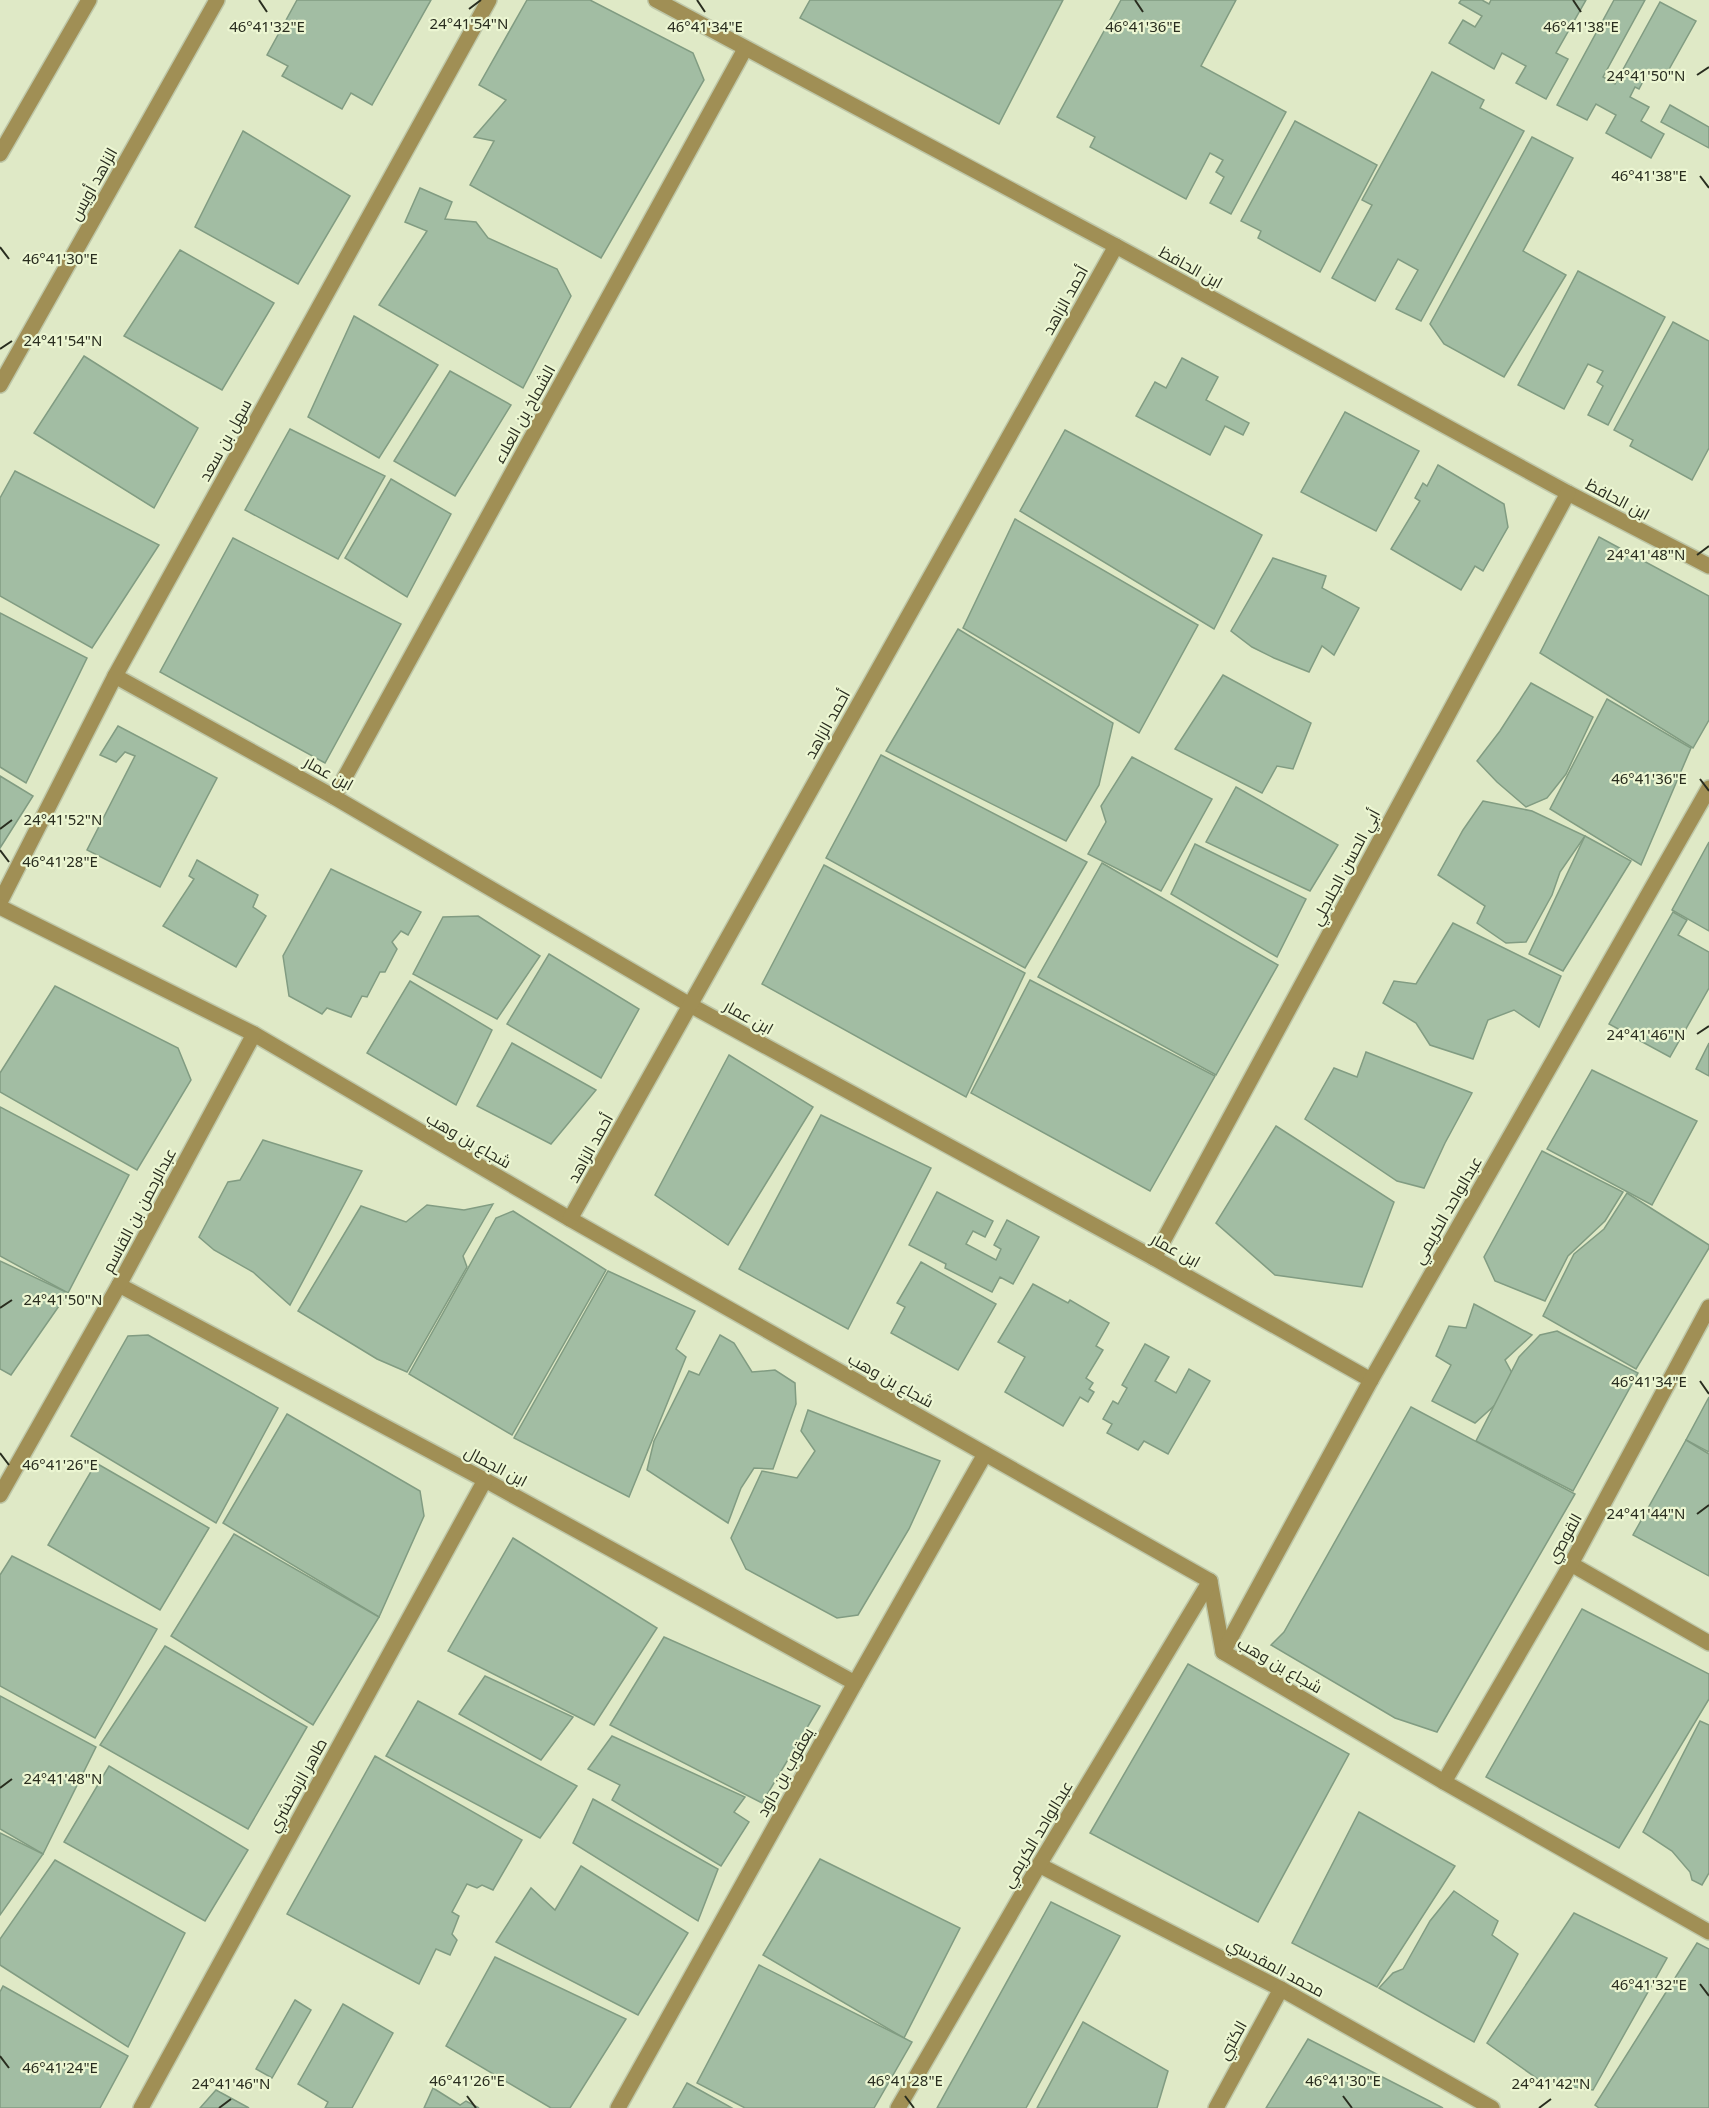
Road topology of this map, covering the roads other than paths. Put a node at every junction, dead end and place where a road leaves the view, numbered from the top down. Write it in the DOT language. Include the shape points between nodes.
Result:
graph roads {
  1 [pos="89,0"];
  2 [pos="217,0"];
  3 [pos="489,0"];
  4 [pos="656,0"];
  5 [pos="745,49"];
  6 [pos="0,154"];
  7 [pos="1116,246"];
  8 [pos="0,385"];
  9 [pos="1568,493"];
  10 [pos="1709,566"];
  11 [pos="115,676"];
  12 [pos="1709,788"];
  13 [pos="334,796"];
  14 [pos="0,902"];
  15 [pos="0,907"];
  16 [pos="690,1005"];
  17 [pos="254,1034"];
  18 [pos="570,1220"];
  19 [pos="1154,1258"];
  20 [pos="119,1285"];
  21 [pos="1709,1307"];
  22 [pos="1371,1380"];
  23 [pos="985,1454"];
  24 [pos="485,1480"];
  25 [pos="0,1495"];
  26 [pos="1571,1563"];
  27 [pos="1210,1581"];
  28 [pos="1709,1643"];
  29 [pos="1223,1652"];
  30 [pos="855,1683"];
  31 [pos="1443,1782"];
  32 [pos="1040,1865"];
  33 [pos="1709,1932"];
  34 [pos="1281,1989"];
  35 [pos="141,2108"];
  36 [pos="618,2108"];
  37 [pos="898,2108"];
  38 [pos="1216,2108"];
  39 [pos="1492,2108"];
  1 -- 6 [label="street"];
  2 -- 8 [label="street, الزاهد أويس"];
  3 -- 11 [label="street, سهل بن سعد"];
  4 -- 5 [label="street, ابن الحافظ"];
  5 -- 7 [label="street, ابن الحافظ"];
  5 -- 13 [label="street, الشماخ بن العلاء"];
  7 -- 9 [label="street, ابن الحافظ"];
  7 -- 16 [label="street, أحمد الزاهد"];
  9 -- 10 [label="street, ابن الحافظ"];
  9 -- 19 [label="street, أبي الحسن الجلاجلي"];
  11 -- 13 [label="street, ابن عمار"];
  11 -- 14 [label="street, سهل بن سعد"];
  12 -- 22 [label="street, عبدالواحد الكريمي"];
  13 -- 16 [label="street, ابن عمار"];
  15 -- 17 [label="street, شجاع بن وهب"];
  16 -- 18 [label="street, أحمد الزاهد"];
  16 -- 19 [label="street, ابن عمار"];
  17 -- 18 [label="street, شجاع بن وهب"];
  17 -- 20 [label="street, عبدالرحمن بن القاسم"];
  18 -- 23 [label="street, شجاع بن وهب"];
  19 -- 22 [label="street, ابن عمار"];
  20 -- 24 [label="street, ابن الجمال"];
  20 -- 25 [label="street, عبدالرحمن بن القاسم"];
  21 -- 26 [label="street, القوصي"];
  22 -- 29 [label="street, عبدالواحد الكريمي"];
  23 -- 27 [label="street, شجاع بن وهب"];
  23 -- 30 [label="street, يعقوب بن داود"];
  24 -- 30 [label="street, ابن الجمال"];
  24 -- 35 [label="street, طاهر الزمخشري"];
  26 -- 28 [label="street"];
  26 -- 31 [label="street, القوصي"];
  27 -- 29 [label="street, شجاع بن وهب"];
  27 -- 32 [label="street, عبدالواحد الكريمي"];
  29 -- 31 [label="street, شجاع بن وهب"];
  30 -- 36 [label="street, يعقوب بن داود"];
  31 -- 33 [label="street, شجاع بن وهب"];
  32 -- 34 [label="street, محمد المقدسي"];
  32 -- 37 [label="street, عبدالواحد الكريمي"];
  34 -- 38 [label="street, الكتبي"];
  34 -- 39 [label="street, محمد المقدسي"];
}
